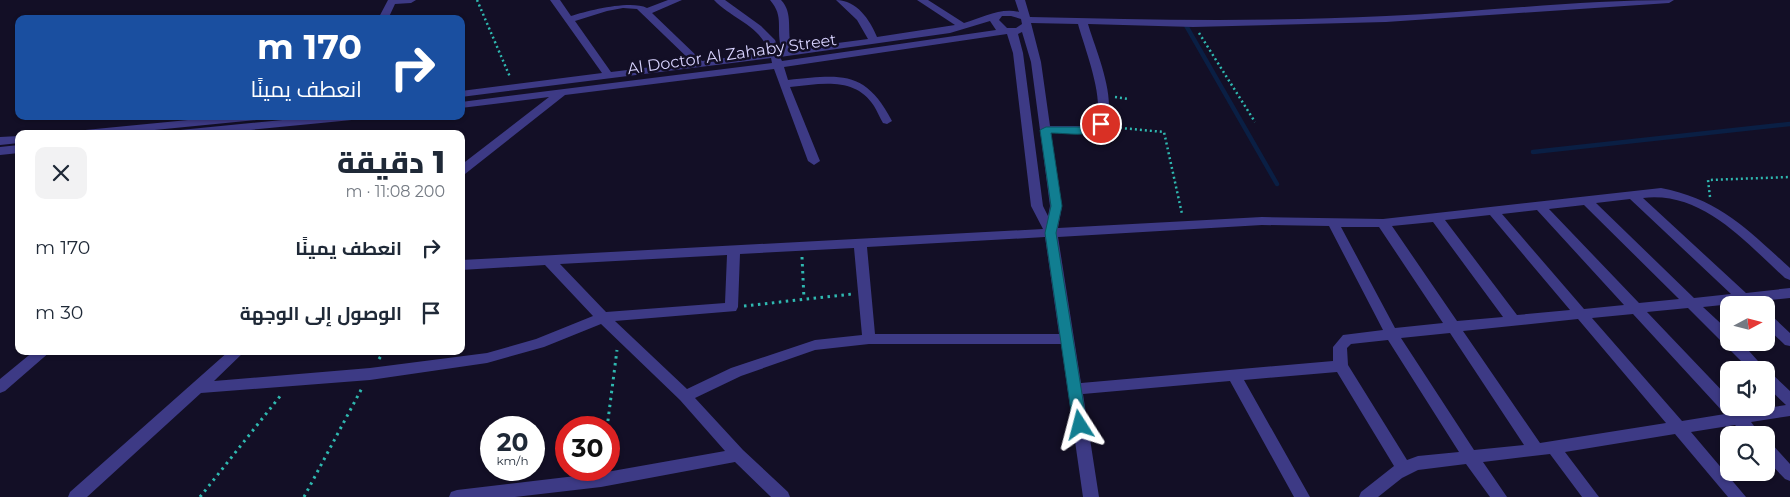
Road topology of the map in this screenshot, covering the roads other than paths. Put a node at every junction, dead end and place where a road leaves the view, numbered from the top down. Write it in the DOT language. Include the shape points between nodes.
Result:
graph roads {
  1 [pos="411,0"];
  2 [pos="555,0"];
  3 [pos="677,0"];
  4 [pos="719,0"];
  5 [pos="792,0"];
  6 [pos="841,0"];
  7 [pos="922,0"];
  8 [pos="1005,0"];
  9 [pos="1020,0"];
  10 [pos="1669,0"];
  11 [pos="392,1"];
  12 [pos="777,2"];
  13 [pos="645,12"];
  14 [pos="385,15"];
  15 [pos="1000,15"];
  16 [pos="570,20"];
  17 [pos="1026,21"];
  18 [pos="1082,22"];
  19 [pos="964,27"];
  20 [pos="1009,31"];
  21 [pos="874,41"];
  22 [pos="788,53"];
  23 [pos="776,60"];
  24 [pos="701,65"];
  25 [pos="609,76"];
  26 [pos="784,84"];
  27 [pos="561,93"];
  28 [pos="465,94"];
  29 [pos="465,105"];
  30 [pos="224,120"];
  31 [pos="307,120"];
  32 [pos="316,120"];
  33 [pos="887,121"];
  34 [pos="118,130"];
  35 [pos="209,130"];
  36 [pos="308,130"];
  37 [pos="1046,130"];
  38 [pos="15,141"];
  39 [pos="0,144"];
  40 [pos="15,148"];
  41 [pos="814,161"];
  42 [pos="465,168"];
  43 [pos="1633,194"];
  44 [pos="1586,200"];
  45 [pos="1539,205"];
  46 [pos="1493,211"];
  47 [pos="1436,217"];
  48 [pos="1333,222"];
  49 [pos="1383,223"];
  50 [pos="1051,233"];
  51 [pos="860,243"];
  52 [pos="734,250"];
  53 [pos="548,260"];
  54 [pos="465,264"];
  55 [pos="1790,275"];
  56 [pos="1790,294"];
  57 [pos="1743,296"];
  58 [pos="1775,296"];
  59 [pos="1720,302"];
  60 [pos="1691,303"];
  61 [pos="1635,308"];
  62 [pos="1581,314"];
  63 [pos="604,317"];
  64 [pos="1513,320"];
  65 [pos="1453,326"];
  66 [pos="1775,327"];
  67 [pos="1720,331"];
  68 [pos="1392,333"];
  69 [pos="869,339"];
  70 [pos="1067,339"];
  71 [pos="1790,341"];
  72 [pos="1741,351"];
  73 [pos="39,355"];
  74 [pos="233,355"];
  75 [pos="1750,361"];
  76 [pos="1341,366"];
  77 [pos="1234,375"];
  78 [pos="1775,386"];
  79 [pos="0,387"];
  80 [pos="195,388"];
  81 [pos="1075,388"];
  82 [pos="685,396"];
  83 [pos="1790,400"];
  84 [pos="1790,410"];
  85 [pos="1738,419"];
  86 [pos="1745,426"];
  87 [pos="1679,428"];
  88 [pos="1553,448"];
  89 [pos="1536,450"];
  90 [pos="738,455"];
  91 [pos="1470,457"];
  92 [pos="1775,458"];
  93 [pos="1404,467"];
  94 [pos="1790,474"];
  95 [pos="500,494"];
  96 [pos="76,497"];
  97 [pos="457,497"];
  98 [pos="782,497"];
  99 [pos="1091,497"];
  100 [pos="1302,497"];
  101 [pos="1367,497"];
  102 [pos="1498,497"];
  103 [pos="1591,497"];
  104 [pos="1738,497"];
  1 -- 11 [label="street"];
  2 -- 16 [label="street"];
  3 -- 13 [label="street"];
  4 -- 23 [label="street" via="765,34"];
  5 -- 12 [label="street"];
  6 -- 21 [label="street" via="859,14"];
  7 -- 19 [label="street"];
  8 -- 15 [label="street"];
  9 -- 17 [label="street"];
  10 -- 18 [label="street" via="1386,18 1194,24"];
  11 -- 14 [label="street"];
  12 -- 22 [label="street" via="785,16 783,37"];
  13 -- 16 [label="street" via="634,4 625,4"];
  13 -- 24 [label="street"];
  15 -- 17 [label="street" via="1019,14"];
  15 -- 19 [label="street, Al Doctor Al Zahaby Street"];
  15 -- 20 [label="street" via="994,24"];
  16 -- 25 [label="street"];
  17 -- 18 [label="street"];
  17 -- 20 [label="street, Al Doctor Al Zahaby Street" via="1025,28"];
  17 -- 37 [label="street"];
  18 -- 37 [label="street" via="1103,102 1103,118 1100,126 1090,130"];
  19 -- 21 [label="street, Al Doctor Al Zahaby Street"];
  20 -- 23 [label="street, Al Doctor Al Zahaby Street"];
  20 -- 50 [label="street" via="1018,53 1037,206"];
  21 -- 22 [label="street, Al Doctor Al Zahaby Street"];
  22 -- 23 [label="street, Al Doctor Al Zahaby Street"];
  23 -- 24 [label="street, Al Doctor Al Zahaby Street"];
  23 -- 26 [label="street"];
  23 -- 27 [label="street, Al Doctor Al Zahaby Street"];
  24 -- 25 [label="street, Al Doctor Al Zahaby Street"];
  25 -- 28 [label="street, Al Doctor Al Zahaby Street"];
  26 -- 33 [label="street" via="830,80 856,84 877,100"];
  26 -- 41 [label="street"];
  27 -- 29 [label="street, Al Doctor Al Zahaby Street"];
  27 -- 42 [label="street"];
  30 -- 34 [label="street"];
  31 -- 35 [label="street"];
  32 -- 36 [label="street"];
  37 -- 50 [label="street" via="1056,206"];
  38 -- 39 [label="street"];
  39 -- 40 [label="street"];
  43 -- 44 [label="street"];
  43 -- 55 [label="street" via="1673,193 1711,208"];
  43 -- 57 [label="street"];
  44 -- 45 [label="street"];
  44 -- 60 [label="street"];
  45 -- 46 [label="street"];
  45 -- 61 [label="street"];
  46 -- 47 [label="street"];
  46 -- 62 [label="street"];
  47 -- 49 [label="street"];
  47 -- 64 [label="street"];
  48 -- 49 [label="street"];
  48 -- 50 [label="street" via="1262,221"];
  48 -- 68 [label="street"];
  49 -- 65 [label="street"];
  50 -- 51 [label="street"];
  50 -- 70 [label="street"];
  51 -- 52 [label="street"];
  51 -- 69 [label="street"];
  52 -- 53 [label="street"];
  52 -- 63 [label="street" via="731,307"];
  53 -- 54 [label="street"];
  53 -- 63 [label="street"];
  56 -- 58 [label="street"];
  59 -- 60 [label="street"];
  60 -- 61 [label="street"];
  60 -- 67 [label="street"];
  61 -- 62 [label="street"];
  61 -- 85 [label="street"];
  62 -- 64 [label="street"];
  62 -- 87 [label="street"];
  63 -- 80 [label="street" via="547,341 487,358 370,374"];
  63 -- 82 [label="street"];
  64 -- 65 [label="street"];
  65 -- 68 [label="street"];
  65 -- 89 [label="street"];
  66 -- 71 [label="street"];
  68 -- 76 [label="street" via="1342,342 1338,358"];
  68 -- 91 [label="street"];
  69 -- 70 [label="street"];
  69 -- 82 [label="street" via="798,350 736,372"];
  70 -- 81 [label="street"];
  72 -- 75 [label="street"];
  73 -- 79 [label="street"];
  74 -- 80 [label="street"];
  76 -- 77 [label="street"];
  76 -- 93 [label="street"];
  77 -- 81 [label="street"];
  77 -- 100 [label="street"];
  78 -- 83 [label="street"];
  80 -- 96 [label="street"];
  81 -- 99 [label="street"];
  82 -- 90 [label="street"];
  84 -- 85 [label="street"];
  85 -- 86 [label="street"];
  85 -- 87 [label="street"];
  87 -- 88 [label="street"];
  87 -- 104 [label="street"];
  88 -- 89 [label="street"];
  88 -- 103 [label="street"];
  89 -- 91 [label="street"];
  90 -- 95 [label="street" via="601,480"];
  90 -- 98 [label="street"];
  91 -- 93 [label="street"];
  91 -- 102 [label="street"];
  92 -- 94 [label="street"];
  93 -- 101 [label="street"];
  95 -- 97 [label="street"];
}
